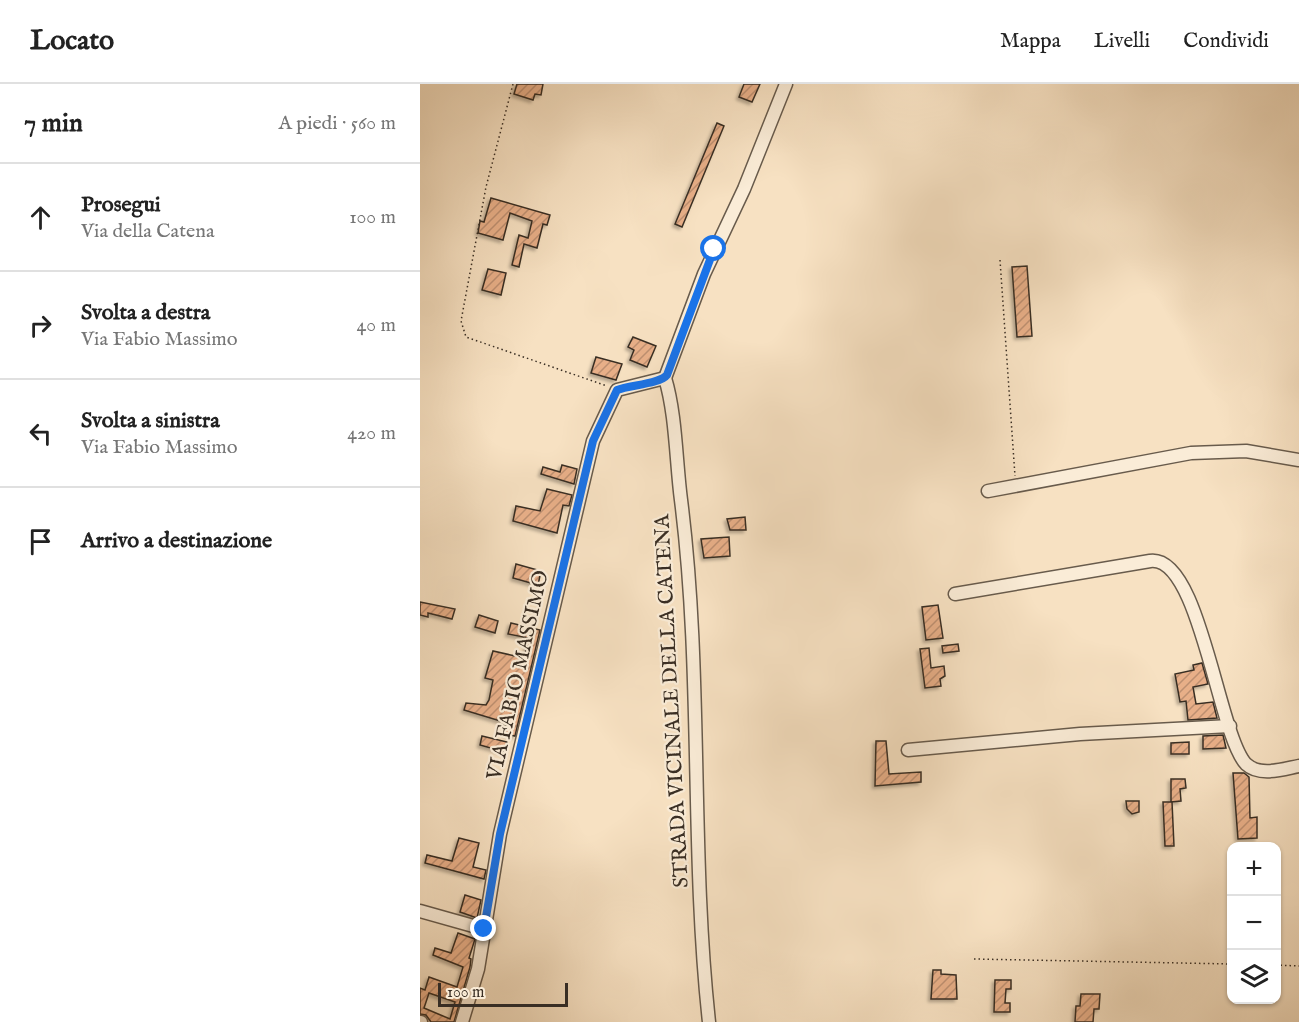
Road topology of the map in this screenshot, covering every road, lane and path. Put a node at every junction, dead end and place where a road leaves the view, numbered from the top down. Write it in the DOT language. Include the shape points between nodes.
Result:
graph roads {
  1 [pos="513,84"];
  2 [pos="786,84"];
  3 [pos="1000,260"];
  4 [pos="665,378"];
  5 [pos="617,390"];
  6 [pos="1299,460"];
  7 [pos="1016,486"];
  8 [pos="988,491"];
  9 [pos="955,594"];
  10 [pos="1230,726"];
  11 [pos="908,750"];
  12 [pos="1299,766"];
  13 [pos="420,911"];
  14 [pos="484,929"];
  15 [pos="974,959"];
  16 [pos="1227,964"];
  17 [pos="1281,965"];
  18 [pos="1299,966"];
  19 [pos="462,1022"];
  20 [pos="709,1022"];
  1 -- 5 [label="path" via="481,209 460,321 466,337"];
  2 -- 4 [label="street" via="744,189 704,274"];
  3 -- 7 [label="path"];
  4 -- 5 [label="street"];
  4 -- 20 [label="street, STRADA VICINALE DELLA CATENA" via="688,552 699,811 699,919"];
  5 -- 14 [label="street, VIA FABIO MASSIMO" via="593,441 575,512 500,834"];
  6 -- 7 [label="street" via="1246,451 1191,453"];
  7 -- 8 [label="street"];
  9 -- 10 [label="street" via="1149,561 1165,562 1186,596"];
  10 -- 11 [label="street"];
  10 -- 12 [label="street" via="1246,763 1254,768 1269,772"];
  13 -- 14 [label="street"];
  14 -- 19 [label="street, VIA FABIO MASSIMO" via="478,969"];
  15 -- 16 [label="path"];
  17 -- 18 [label="path"];
}
